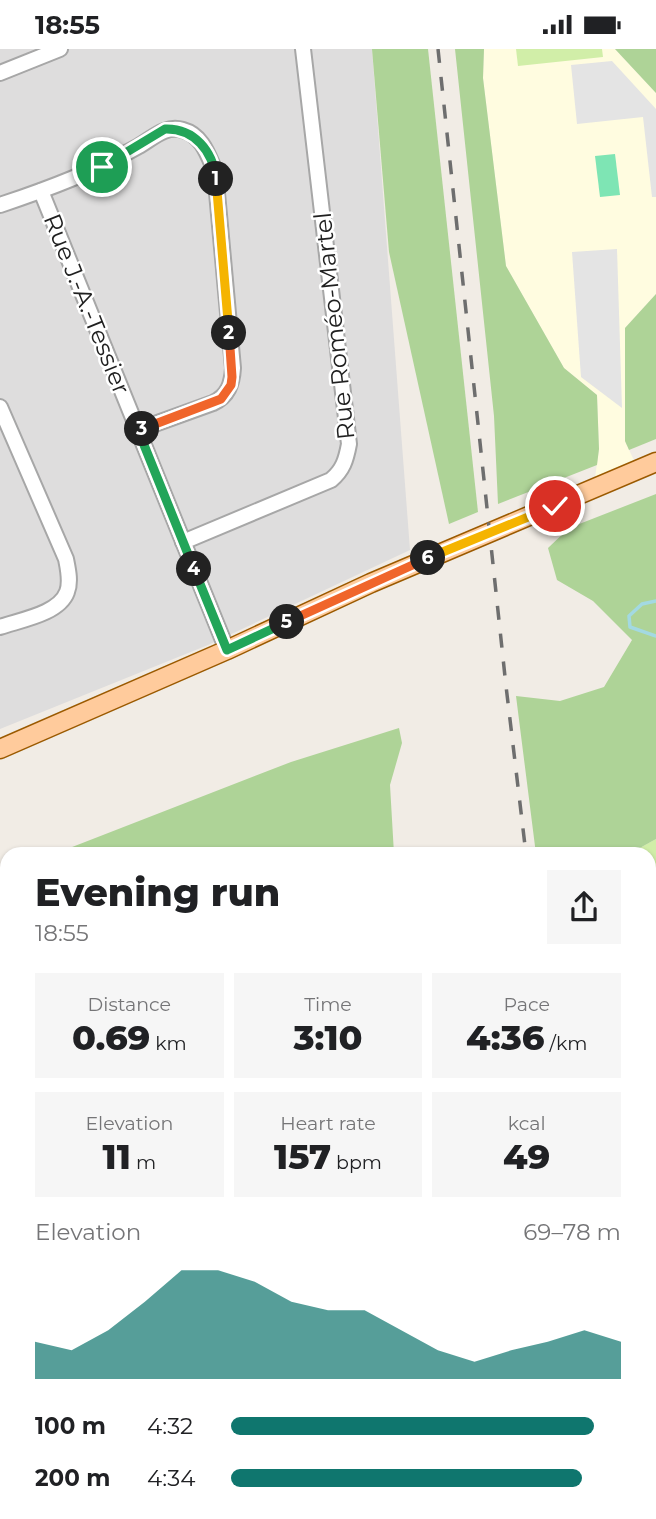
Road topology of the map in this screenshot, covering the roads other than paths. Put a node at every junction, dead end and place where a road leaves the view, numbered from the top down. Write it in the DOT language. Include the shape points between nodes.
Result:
graph roads {
  1 [pos="60,49"];
  2 [pos="303,49"];
  3 [pos="35,54"];
  4 [pos="0,73"];
  5 [pos="41,191"];
  6 [pos="0,205"];
  7 [pos="0,407"];
  8 [pos="138,430"];
  9 [pos="656,462"];
  10 [pos="183,542"];
  11 [pos="0,627"];
  12 [pos="227,650"];
  13 [pos="0,749"];
  1 -- 3 [label="street"];
  2 -- 10 [label="street, Rue Roméo-Martel" via="347,455 331,481"];
  3 -- 4 [label="street"];
  5 -- 6 [label="street"];
  5 -- 8 [label="street, Rue J.-A.-Tessier"];
  5 -- 8 [label="street" via="102,167 165,129 185,130 206,148 215,171 231,385 213,403"];
  7 -- 11 [label="street" via="69,575 68,590 53,608"];
  8 -- 10 [label="street, Rue J.-A.-Tessier"];
  9 -- 12 [label="main road" via="371,583"];
  10 -- 12 [label="street, Rue J.-A.-Tessier"];
  12 -- 13 [label="main road"];
}
